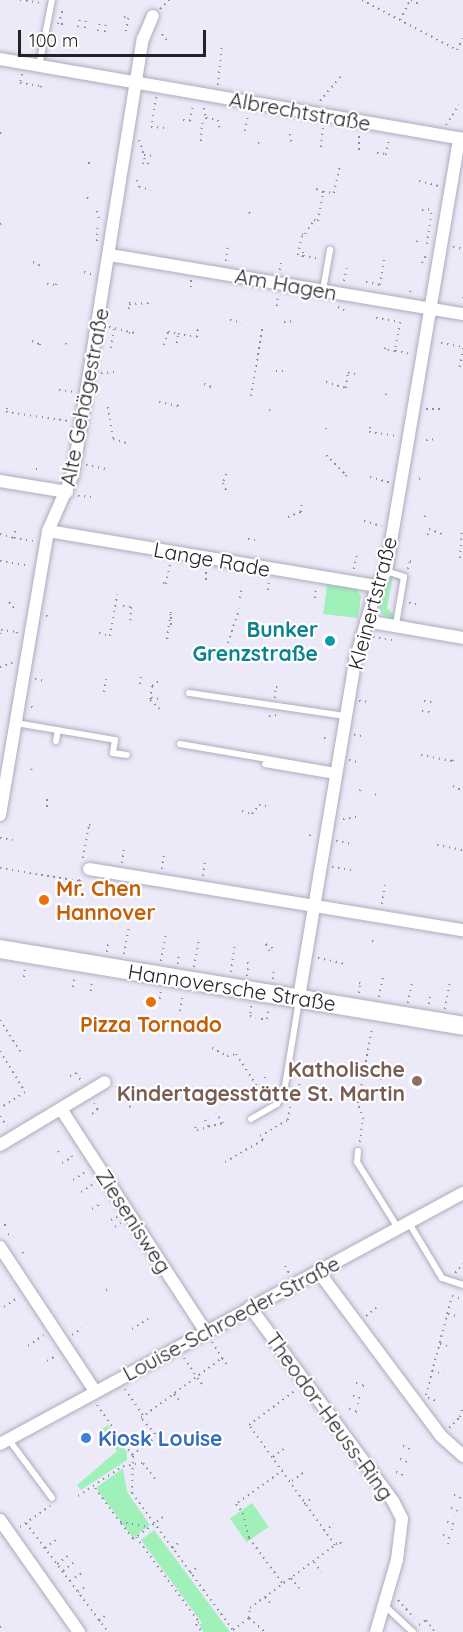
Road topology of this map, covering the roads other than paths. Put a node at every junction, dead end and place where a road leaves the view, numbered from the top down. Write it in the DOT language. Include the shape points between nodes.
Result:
graph roads {
  1 [pos="50,2"];
  2 [pos="153,15"];
  3 [pos="0,59"];
  4 [pos="39,66"];
  5 [pos="137,82"];
  6 [pos="461,139"];
  7 [pos="330,250"];
  8 [pos="110,255"];
  9 [pos="323,290"];
  10 [pos="430,308"];
  11 [pos="463,314"];
  12 [pos="0,481"];
  13 [pos="72,494"];
  14 [pos="48,531"];
  15 [pos="386,571"];
  16 [pos="377,585"];
  17 [pos="366,621"];
  18 [pos="396,625"];
  19 [pos="463,638"];
  20 [pos="189,693"];
  21 [pos="346,716"];
  22 [pos="15,723"];
  23 [pos="58,730"];
  24 [pos="56,741"];
  25 [pos="180,744"];
  26 [pos="127,755"];
  27 [pos="265,764"];
  28 [pos="336,773"];
  29 [pos="0,815"];
  30 [pos="89,868"];
  31 [pos="314,905"];
  32 [pos="463,930"];
  33 [pos="0,949"];
  34 [pos="299,997"];
  35 [pos="463,1026"];
  36 [pos="108,1084"];
  37 [pos="61,1109"];
  38 [pos="251,1119"];
  39 [pos="0,1145"];
  40 [pos="358,1151"];
  41 [pos="463,1193"];
  42 [pos="403,1225"];
  43 [pos="0,1247"];
  44 [pos="318,1271"];
  45 [pos="463,1285"];
  46 [pos="250,1307"];
  47 [pos="207,1335"];
  48 [pos="93,1393"];
  49 [pos="4,1442"];
  50 [pos="463,1456"];
  51 [pos="55,1499"];
  52 [pos="0,1520"];
  53 [pos="386,1607"];
  54 [pos="79,1632"];
  55 [pos="376,1632"];
  56 [pos="413,1632"];
  1 -- 4 [label="lane"];
  2 -- 5 [label="street" via="143,39"];
  3 -- 4 [label="street, Albrechtstraße"];
  4 -- 5 [label="street, Albrechtstraße"];
  5 -- 6 [label="street, Albrechtstraße"];
  5 -- 8 [label="street, Alte Gehägestraße"];
  6 -- 10 [label="street, Kleinertstraße"];
  7 -- 9 [label="lane"];
  8 -- 9 [label="street, Am Hagen"];
  8 -- 13 [label="street, Alte Gehägestraße"];
  9 -- 10 [label="street, Am Hagen"];
  10 -- 11 [label="street, Am Hagen"];
  10 -- 15 [label="street, Kleinertstraße"];
  12 -- 13 [label="street"];
  13 -- 14 [label="street, Alte Gehägestraße"];
  14 -- 16 [label="street, Lange Rade"];
  14 -- 22 [label="street, Alte Gehägestraße"];
  15 -- 16 [label="street, Kleinertstraße"];
  15 -- 18 [label="lane" via="404,577"];
  16 -- 17 [label="street, Kleinertstraße"];
  17 -- 18 [label="street"];
  17 -- 21 [label="street, Kleinertstraße"];
  18 -- 19 [label="street"];
  20 -- 21 [label="lane"];
  21 -- 28 [label="street, Kleinertstraße"];
  22 -- 23 [label="lane"];
  22 -- 29 [label="street, Alte Gehägestraße"];
  23 -- 24 [label="lane"];
  23 -- 26 [label="lane" via="114,740 112,753"];
  25 -- 28 [label="lane"];
  27 -- 28 [label="lane"];
  28 -- 31 [label="street, Kleinertstraße"];
  30 -- 31 [label="street"];
  31 -- 32 [label="street"];
  31 -- 34 [label="street, Kleinertstraße"];
  33 -- 34 [label="main road, Hannoversche Straße"];
  34 -- 35 [label="main road, Hannoversche Straße"];
  34 -- 38 [label="lane" via="284,1092 277,1104"];
  36 -- 37 [label="street"];
  37 -- 39 [label="street" via="55,1109"];
  37 -- 47 [label="street, Ziesenisweg"];
  40 -- 42 [label="lane" via="357,1162"];
  41 -- 42 [label="street, Louise-Schroeder-Straße"];
  42 -- 44 [label="street, Louise-Schroeder-Straße"];
  42 -- 45 [label="lane" via="442,1278"];
  43 -- 48 [label="street"];
  44 -- 46 [label="street, Louise-Schroeder-Straße"];
  44 -- 50 [label="street" via="422,1403 441,1436"];
  46 -- 47 [label="street, Louise-Schroeder-Straße"];
  46 -- 53 [label="street, Theodor-Heuss-Ring" via="393,1501 402,1519 402,1537"];
  47 -- 48 [label="street, Louise-Schroeder-Straße"];
  48 -- 49 [label="street, Louise-Schroeder-Straße"];
  49 -- 51 [label="lane"];
  52 -- 54 [label="street"];
  53 -- 55 [label="street, Theodor-Heuss-Ring"];
  53 -- 56 [label="lane"];
}
